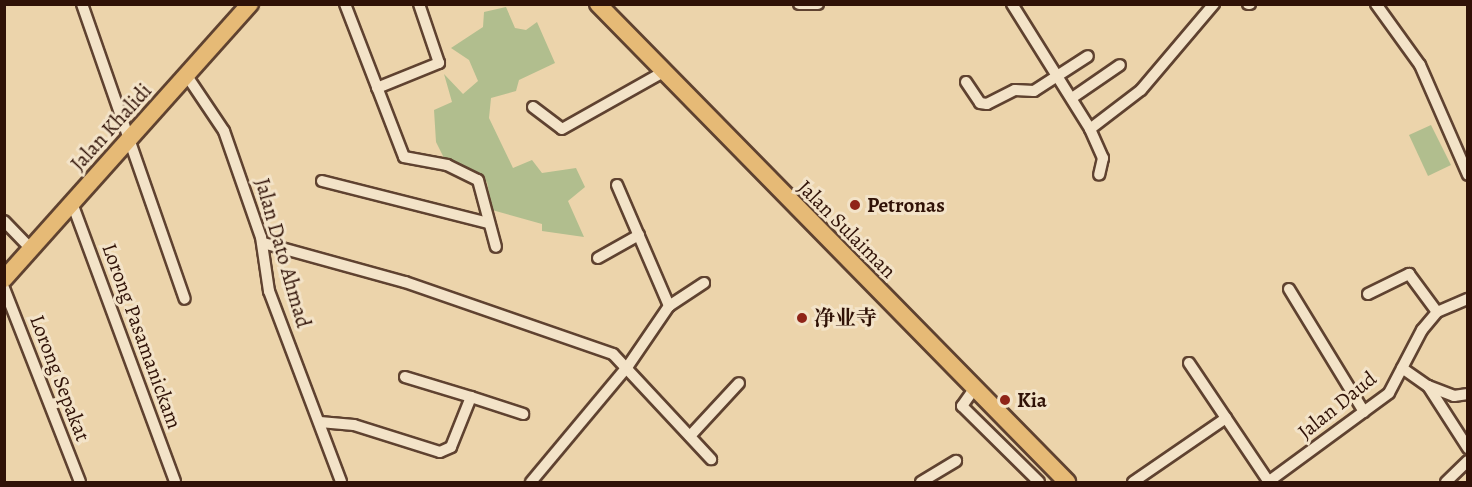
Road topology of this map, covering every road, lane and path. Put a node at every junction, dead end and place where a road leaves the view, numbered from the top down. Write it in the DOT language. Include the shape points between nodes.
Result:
graph roads {
  1 [pos="82,4"];
  2 [pos="250,4"];
  3 [pos="345,4"];
  4 [pos="418,4"];
  5 [pos="598,4"];
  6 [pos="800,4"];
  7 [pos="818,4"];
  8 [pos="1012,4"];
  9 [pos="1214,4"];
  10 [pos="1376,4"];
  11 [pos="1088,56"];
  12 [pos="1120,65"];
  13 [pos="663,72"];
  14 [pos="187,76"];
  15 [pos="1058,76"];
  16 [pos="966,82"];
  17 [pos="377,88"];
  18 [pos="1072,98"];
  19 [pos="533,107"];
  20 [pos="1090,129"];
  21 [pos="128,141"];
  22 [pos="1099,175"];
  23 [pos="1467,175"];
  24 [pos="322,181"];
  25 [pos="617,185"];
  26 [pos="72,203"];
  27 [pos="4,221"];
  28 [pos="488,223"];
  29 [pos="639,235"];
  30 [pos="263,243"];
  31 [pos="496,247"];
  32 [pos="32,250"];
  33 [pos="598,258"];
  34 [pos="4,279"];
  35 [pos="704,283"];
  36 [pos="4,288"];
  37 [pos="1290,289"];
  38 [pos="1368,294"];
  39 [pos="185,299"];
  40 [pos="1467,299"];
  41 [pos="669,306"];
  42 [pos="1437,312"];
  43 [pos="1189,363"];
  44 [pos="628,366"];
  45 [pos="1402,368"];
  46 [pos="405,377"];
  47 [pos="740,383"];
  48 [pos="1428,386"];
  49 [pos="974,389"];
  50 [pos="1467,394"];
  51 [pos="471,397"];
  52 [pos="1364,412"];
  53 [pos="523,414"];
  54 [pos="1226,418"];
  55 [pos="320,422"];
  56 [pos="1014,429"];
  57 [pos="690,436"];
  58 [pos="999,439"];
  59 [pos="1467,448"];
  60 [pos="711,459"];
  61 [pos="956,461"];
  62 [pos="1467,461"];
  63 [pos="1063,481"];
  64 [pos="1268,482"];
  65 [pos="80,483"];
  66 [pos="175,483"];
  67 [pos="341,483"];
  68 [pos="531,483"];
  69 [pos="921,483"];
  70 [pos="1039,483"];
  71 [pos="1133,483"];
  72 [pos="1446,483"];
  1 -- 21 [label="street"];
  2 -- 14 [label="main road, Jalan Khalidi"];
  3 -- 17 [label="street"];
  4 -- 17 [label="street" via="439,63"];
  5 -- 13 [label="main road, Jalan Sulaiman"];
  6 -- 7 [label="street"];
  8 -- 15 [label="street"];
  9 -- 20 [label="street" via="1141,90"];
  10 -- 23 [label="street" via="1420,65"];
  11 -- 15 [label="street"];
  12 -- 18 [label="street"];
  13 -- 19 [label="street" via="562,129"];
  13 -- 49 [label="main road, Jalan Sulaiman"];
  14 -- 21 [label="main road, Jalan Khalidi"];
  14 -- 30 [label="street, Jalan Dato Ahmad" via="217,115"];
  15 -- 16 [label="street" via="1034,91 1015,90 987,104 980,103"];
  15 -- 18 [label="street"];
  17 -- 28 [label="street" via="404,158 447,165 478,180"];
  18 -- 20 [label="street"];
  20 -- 22 [label="street" via="1103,159"];
  21 -- 26 [label="main road, Jalan Khalidi"];
  21 -- 39 [label="street"];
  24 -- 28 [label="street"];
  25 -- 29 [label="street"];
  26 -- 32 [label="main road, Jalan Khalidi"];
  26 -- 66 [label="street, Lorong Pasamanickam"];
  27 -- 32 [label="street"];
  28 -- 31 [label="street"];
  29 -- 33 [label="street"];
  29 -- 41 [label="street"];
  30 -- 44 [label="street" via="545,328 613,354"];
  30 -- 55 [label="street, Jalan Dato Ahmad" via="269,291"];
  32 -- 34 [label="main road, Jalan Khalidi"];
  35 -- 41 [label="street"];
  36 -- 65 [label="street, Lorong Sepakat"];
  37 -- 52 [label="street"];
  38 -- 42 [label="street" via="1409,273"];
  40 -- 42 [label="street"];
  41 -- 44 [label="street"];
  42 -- 45 [label="street, Jalan Daud"];
  43 -- 54 [label="street"];
  44 -- 57 [label="street"];
  44 -- 68 [label="street"];
  45 -- 48 [label="street"];
  45 -- 52 [label="street, Jalan Daud" via="1389,393"];
  46 -- 51 [label="street"];
  47 -- 57 [label="street"];
  48 -- 50 [label="street" via="1454,396"];
  48 -- 59 [label="street"];
  49 -- 56 [label="main road, Jalan Sulaiman"];
  49 -- 58 [label="street" via="961,404"];
  51 -- 53 [label="street"];
  51 -- 55 [label="street" via="452,447 440,452 354,425"];
  52 -- 64 [label="street, Jalan Daud"];
  54 -- 64 [label="street"];
  54 -- 71 [label="street"];
  55 -- 67 [label="street, Jalan Dato Ahmad"];
  56 -- 58 [label="street"];
  56 -- 63 [label="main road, Jalan Sulaiman"];
  57 -- 60 [label="street"];
  58 -- 70 [label="street"];
  61 -- 69 [label="street"];
  62 -- 72 [label="street"];
}
